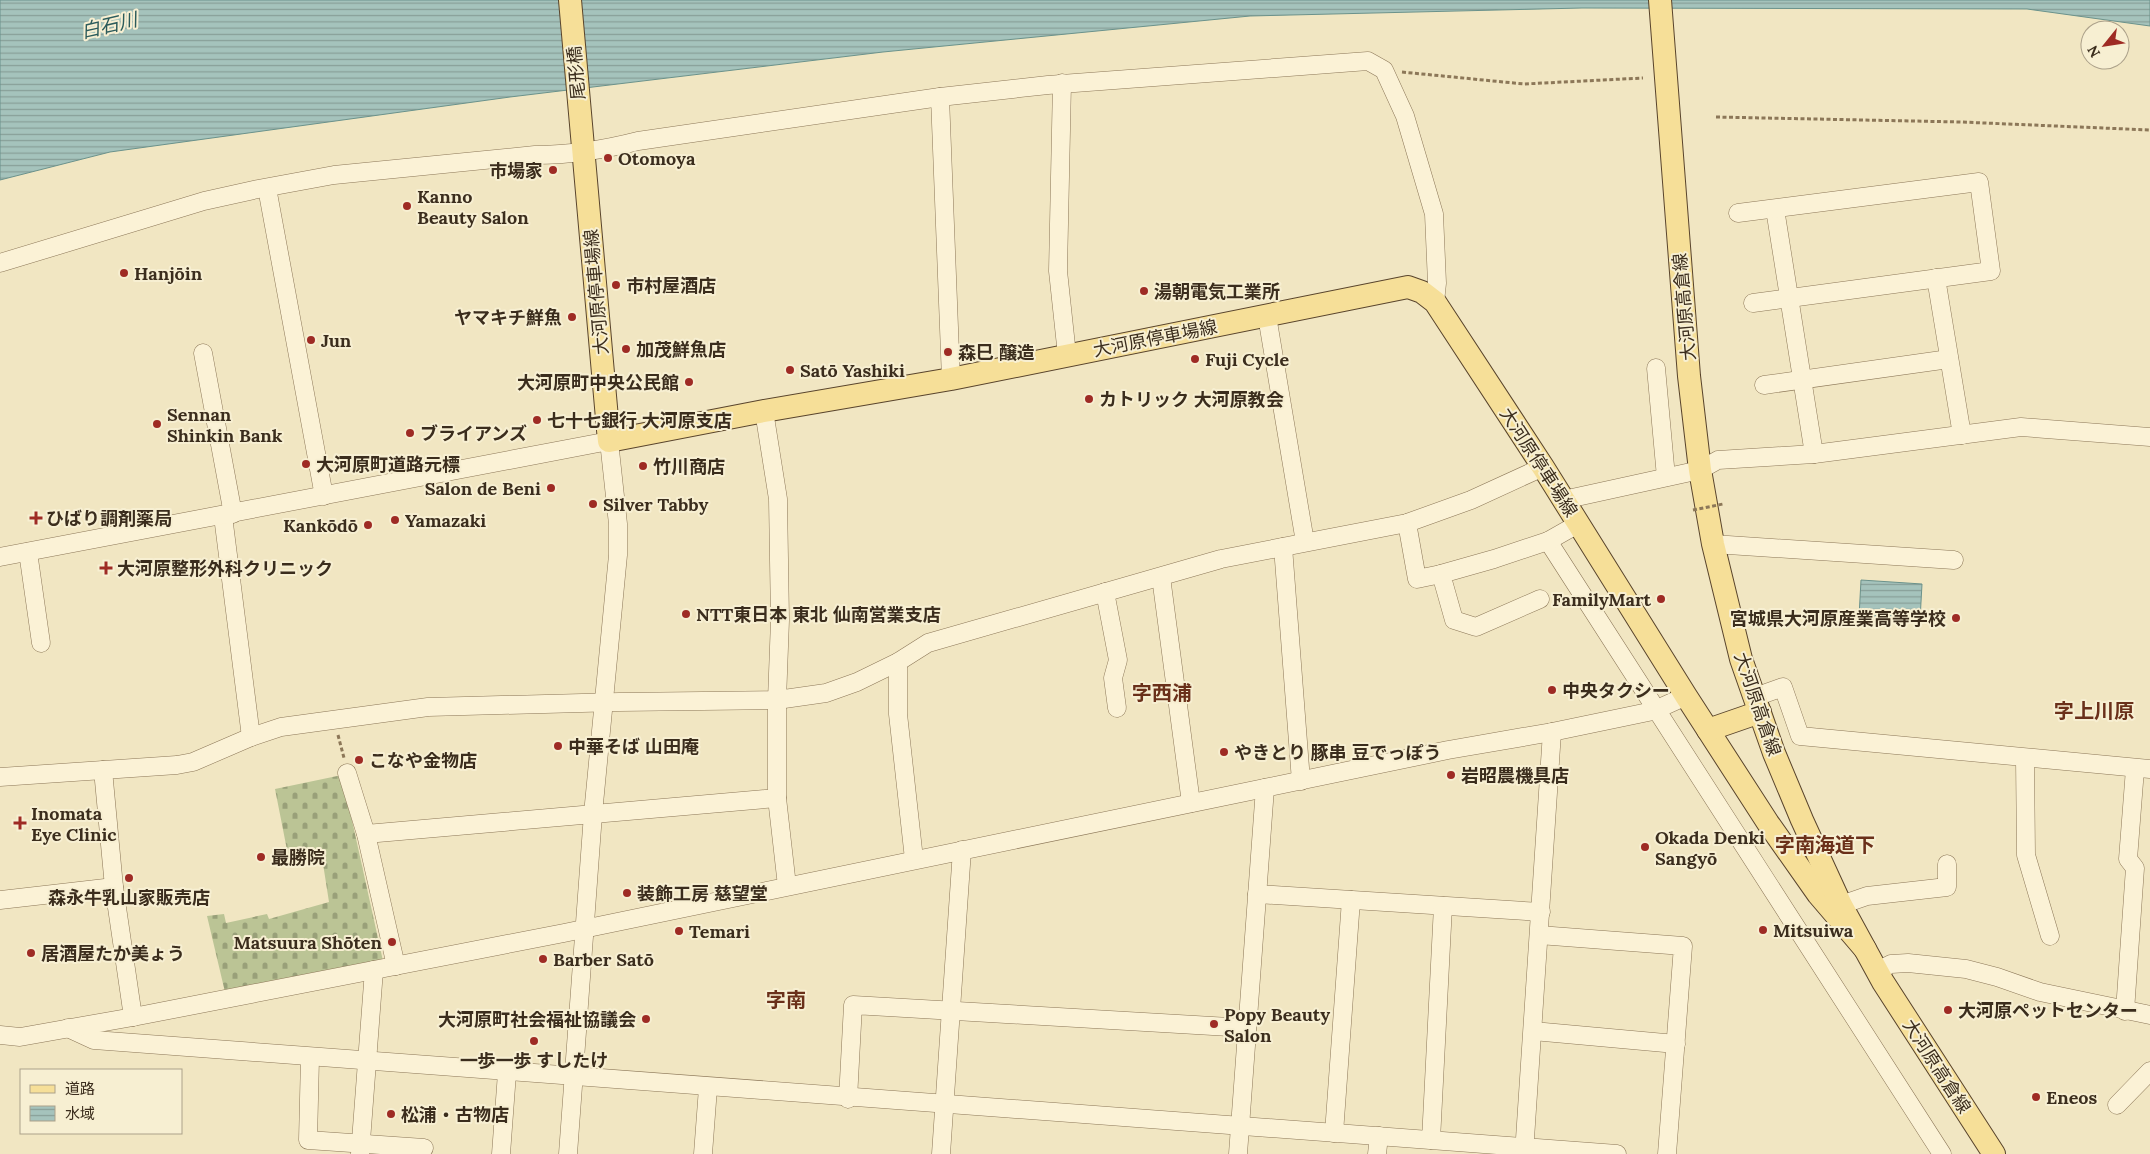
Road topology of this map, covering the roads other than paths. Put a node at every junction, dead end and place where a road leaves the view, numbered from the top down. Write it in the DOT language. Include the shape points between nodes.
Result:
graph roads {
  1 [pos="570,0"];
  2 [pos="1660,0"];
  3 [pos="1062,84"];
  4 [pos="940,97"];
  5 [pos="583,149"];
  6 [pos="267,188"];
  7 [pos="1775,209"];
  8 [pos="1738,214"];
  9 [pos="0,263"];
  10 [pos="1936,278"];
  11 [pos="1789,298"];
  12 [pos="1435,302"];
  13 [pos="1753,303"];
  14 [pos="1267,316"];
  15 [pos="203,353"];
  16 [pos="1067,356"];
  17 [pos="1949,359"];
  18 [pos="1656,368"];
  19 [pos="951,379"];
  20 [pos="1802,380"];
  21 [pos="1764,385"];
  22 [pos="764,411"];
  23 [pos="1962,435"];
  24 [pos="2150,437"];
  25 [pos="609,441"];
  26 [pos="1814,454"];
  27 [pos="1543,467"];
  28 [pos="1700,470"];
  29 [pos="1666,477"];
  30 [pos="324,496"];
  31 [pos="1563,500"];
  32 [pos="228,515"];
  33 [pos="1407,523"];
  34 [pos="1578,524"];
  35 [pos="1305,542"];
  36 [pos="1548,542"];
  37 [pos="1713,544"];
  38 [pos="1283,547"];
  39 [pos="28,552"];
  40 [pos="0,558"];
  41 [pos="1954,560"];
  42 [pos="1441,574"];
  43 [pos="1161,577"];
  44 [pos="1105,592"];
  45 [pos="1540,599"];
  46 [pos="40,643"];
  47 [pos="898,662"];
  48 [pos="1686,696"];
  49 [pos="777,700"];
  50 [pos="604,702"];
  51 [pos="1757,704"];
  52 [pos="1117,708"];
  53 [pos="1656,710"];
  54 [pos="1708,730"];
  55 [pos="1552,732"];
  56 [pos="251,737"];
  57 [pos="2025,758"];
  58 [pos="2143,769"];
  59 [pos="103,770"];
  60 [pos="347,773"];
  61 [pos="0,777"];
  62 [pos="1301,781"];
  63 [pos="1265,788"];
  64 [pos="777,798"];
  65 [pos="1191,803"];
  66 [pos="593,814"];
  67 [pos="366,834"];
  68 [pos="962,850"];
  69 [pos="914,859"];
  70 [pos="1947,864"];
  71 [pos="787,886"];
  72 [pos="114,887"];
  73 [pos="1257,894"];
  74 [pos="0,900"];
  75 [pos="1350,900"];
  76 [pos="1841,905"];
  77 [pos="1443,906"];
  78 [pos="1541,912"];
  79 [pos="584,929"];
  80 [pos="1539,935"];
  81 [pos="2050,936"];
  82 [pos="1865,949"];
  83 [pos="396,966"];
  84 [pos="374,970"];
  85 [pos="1876,971"];
  86 [pos="951,1011"];
  87 [pos="2125,1011"];
  88 [pos="2150,1015"];
  89 [pos="132,1017"];
  90 [pos="68,1028"];
  91 [pos="1247,1028"];
  92 [pos="1533,1031"];
  93 [pos="0,1035"];
  94 [pos="1676,1044"];
  95 [pos="310,1058"];
  96 [pos="368,1062"];
  97 [pos="2150,1071"];
  98 [pos="507,1073"];
  99 [pos="574,1078"];
  100 [pos="708,1088"];
  101 [pos="848,1099"];
  102 [pos="2117,1105"];
  103 [pos="944,1106"];
  104 [pos="1240,1126"];
  105 [pos="1334,1133"];
  106 [pos="1431,1140"];
  107 [pos="1378,1145"];
  108 [pos="424,1148"];
  109 [pos="361,1149"];
  110 [pos="1524,1151"];
  111 [pos="501,1154"];
  112 [pos="568,1154"];
  113 [pos="703,1154"];
  114 [pos="941,1154"];
  115 [pos="1238,1154"];
  116 [pos="1617,1154"];
  117 [pos="1667,1154"];
  118 [pos="1942,1154"];
  119 [pos="1994,1154"];
  1 -- 5 [label="main road, 尾形橋"];
  2 -- 28 [label="main road, 大河原高倉線" via="1689,376"];
  3 -- 4 [label="street"];
  3 -- 12 [label="street" via="1368,61 1384,70 1405,116 1434,214"];
  3 -- 16 [label="street" via="1058,271"];
  4 -- 5 [label="street"];
  4 -- 19 [label="street"];
  5 -- 6 [label="street" via="334,175"];
  5 -- 25 [label="main road, 大河原停車場線"];
  6 -- 9 [label="street" via="204,200"];
  6 -- 30 [label="street"];
  7 -- 8 [label="street"];
  7 -- 10 [label="street" via="1979,182 1991,271"];
  7 -- 11 [label="street"];
  10 -- 11 [label="street"];
  10 -- 17 [label="street"];
  11 -- 13 [label="street"];
  11 -- 20 [label="street"];
  12 -- 14 [label="main road, 大河原停車場線" via="1408,287"];
  12 -- 27 [label="main road, 大河原停車場線"];
  14 -- 16 [label="main road, 大河原停車場線"];
  14 -- 35 [label="street"];
  15 -- 32 [label="street"];
  16 -- 19 [label="main road, 大河原停車場線"];
  17 -- 20 [label="street"];
  17 -- 23 [label="street"];
  18 -- 29 [label="street"];
  19 -- 22 [label="main road, 大河原停車場線"];
  20 -- 21 [label="street"];
  20 -- 26 [label="street"];
  22 -- 25 [label="main road, 大河原停車場線"];
  22 -- 49 [label="street" via="778,500 780,620"];
  23 -- 24 [label="street" via="2021,426"];
  23 -- 26 [label="street"];
  25 -- 30 [label="street"];
  25 -- 50 [label="street" via="618,555"];
  26 -- 28 [label="street" via="1718,460"];
  27 -- 31 [label="main road, 大河原停車場線"];
  27 -- 33 [label="street" via="1471,500"];
  28 -- 29 [label="street"];
  28 -- 37 [label="main road, 大河原高倉線"];
  29 -- 31 [label="street"];
  30 -- 32 [label="street"];
  31 -- 34 [label="main road, 大河原停車場線"];
  32 -- 39 [label="street"];
  32 -- 56 [label="street"];
  33 -- 35 [label="street"];
  33 -- 42 [label="street" via="1417,579"];
  34 -- 36 [label="street"];
  34 -- 48 [label="main road, 大河原停車場線"];
  35 -- 38 [label="street"];
  36 -- 42 [label="street"];
  36 -- 53 [label="street"];
  37 -- 41 [label="street"];
  37 -- 51 [label="main road, 大河原高倉線" via="1741,659"];
  38 -- 43 [label="street" via="1221,559"];
  38 -- 62 [label="street"];
  39 -- 40 [label="street"];
  39 -- 46 [label="street"];
  42 -- 45 [label="street" via="1454,620 1476,627"];
  43 -- 44 [label="street"];
  43 -- 65 [label="street"];
  44 -- 47 [label="street" via="928,643"];
  44 -- 52 [label="street" via="1118,660 1114,678"];
  47 -- 49 [label="street" via="826,693"];
  47 -- 69 [label="street" via="898,714"];
  48 -- 53 [label="street"];
  48 -- 54 [label="main road, 大河原停車場線"];
  49 -- 50 [label="street"];
  49 -- 64 [label="street"];
  50 -- 56 [label="street" via="428,707 281,727"];
  50 -- 66 [label="street"];
  51 -- 54 [label="main road"];
  51 -- 57 [label="street" via="1783,687 1800,736"];
  51 -- 76 [label="main road, 大河原高倉線" via="1802,820"];
  53 -- 55 [label="street"];
  53 -- 118 [label="street"];
  54 -- 82 [label="main road, 大河原停車場線" via="1818,894"];
  55 -- 62 [label="street"];
  55 -- 78 [label="street"];
  56 -- 59 [label="street" via="193,762"];
  57 -- 58 [label="street"];
  57 -- 81 [label="street" via="2026,855"];
  58 -- 87 [label="street" via="2128,859 2135,868"];
  59 -- 61 [label="street"];
  59 -- 72 [label="street"];
  60 -- 67 [label="street"];
  62 -- 63 [label="street"];
  63 -- 65 [label="street"];
  63 -- 73 [label="street"];
  64 -- 66 [label="street"];
  64 -- 71 [label="street"];
  65 -- 68 [label="street"];
  66 -- 67 [label="street"];
  66 -- 79 [label="street"];
  67 -- 83 [label="street"];
  68 -- 69 [label="street"];
  68 -- 86 [label="street"];
  69 -- 71 [label="street"];
  70 -- 76 [label="street" via="1947,887 1867,896"];
  71 -- 79 [label="street"];
  72 -- 74 [label="street"];
  72 -- 89 [label="street"];
  73 -- 75 [label="street"];
  73 -- 91 [label="street"];
  75 -- 77 [label="street"];
  75 -- 105 [label="street"];
  76 -- 82 [label="main road, 大河原高倉線"];
  77 -- 78 [label="street"];
  77 -- 106 [label="street"];
  78 -- 80 [label="street"];
  79 -- 83 [label="street"];
  79 -- 99 [label="street"];
  80 -- 92 [label="street"];
  80 -- 94 [label="street" via="1683,946"];
  82 -- 85 [label="main road, 大河原高倉線"];
  83 -- 84 [label="street"];
  84 -- 89 [label="street"];
  84 -- 96 [label="street"];
  85 -- 87 [label="street" via="1891,964 1908,962 1966,970 2040,992"];
  85 -- 119 [label="main road, 大河原高倉線"];
  86 -- 91 [label="street"];
  86 -- 101 [label="street" via="853,1006"];
  86 -- 103 [label="street"];
  87 -- 88 [label="street"];
  89 -- 90 [label="street"];
  90 -- 93 [label="street" via="20,1037"];
  90 -- 95 [label="street" via="94,1040"];
  91 -- 104 [label="street"];
  92 -- 94 [label="street"];
  92 -- 110 [label="street"];
  94 -- 117 [label="street"];
  95 -- 96 [label="street"];
  95 -- 109 [label="street" via="308,1140"];
  96 -- 98 [label="street"];
  96 -- 109 [label="street"];
  97 -- 102 [label="street"];
  98 -- 99 [label="street"];
  98 -- 111 [label="street"];
  99 -- 100 [label="street"];
  99 -- 112 [label="street"];
  100 -- 101 [label="street"];
  100 -- 113 [label="street"];
  101 -- 103 [label="street"];
  103 -- 104 [label="street"];
  103 -- 114 [label="street"];
  104 -- 105 [label="street"];
  104 -- 115 [label="street"];
  105 -- 107 [label="street"];
  106 -- 107 [label="street"];
  106 -- 110 [label="street"];
  108 -- 109 [label="street"];
  110 -- 116 [label="street"];
}
